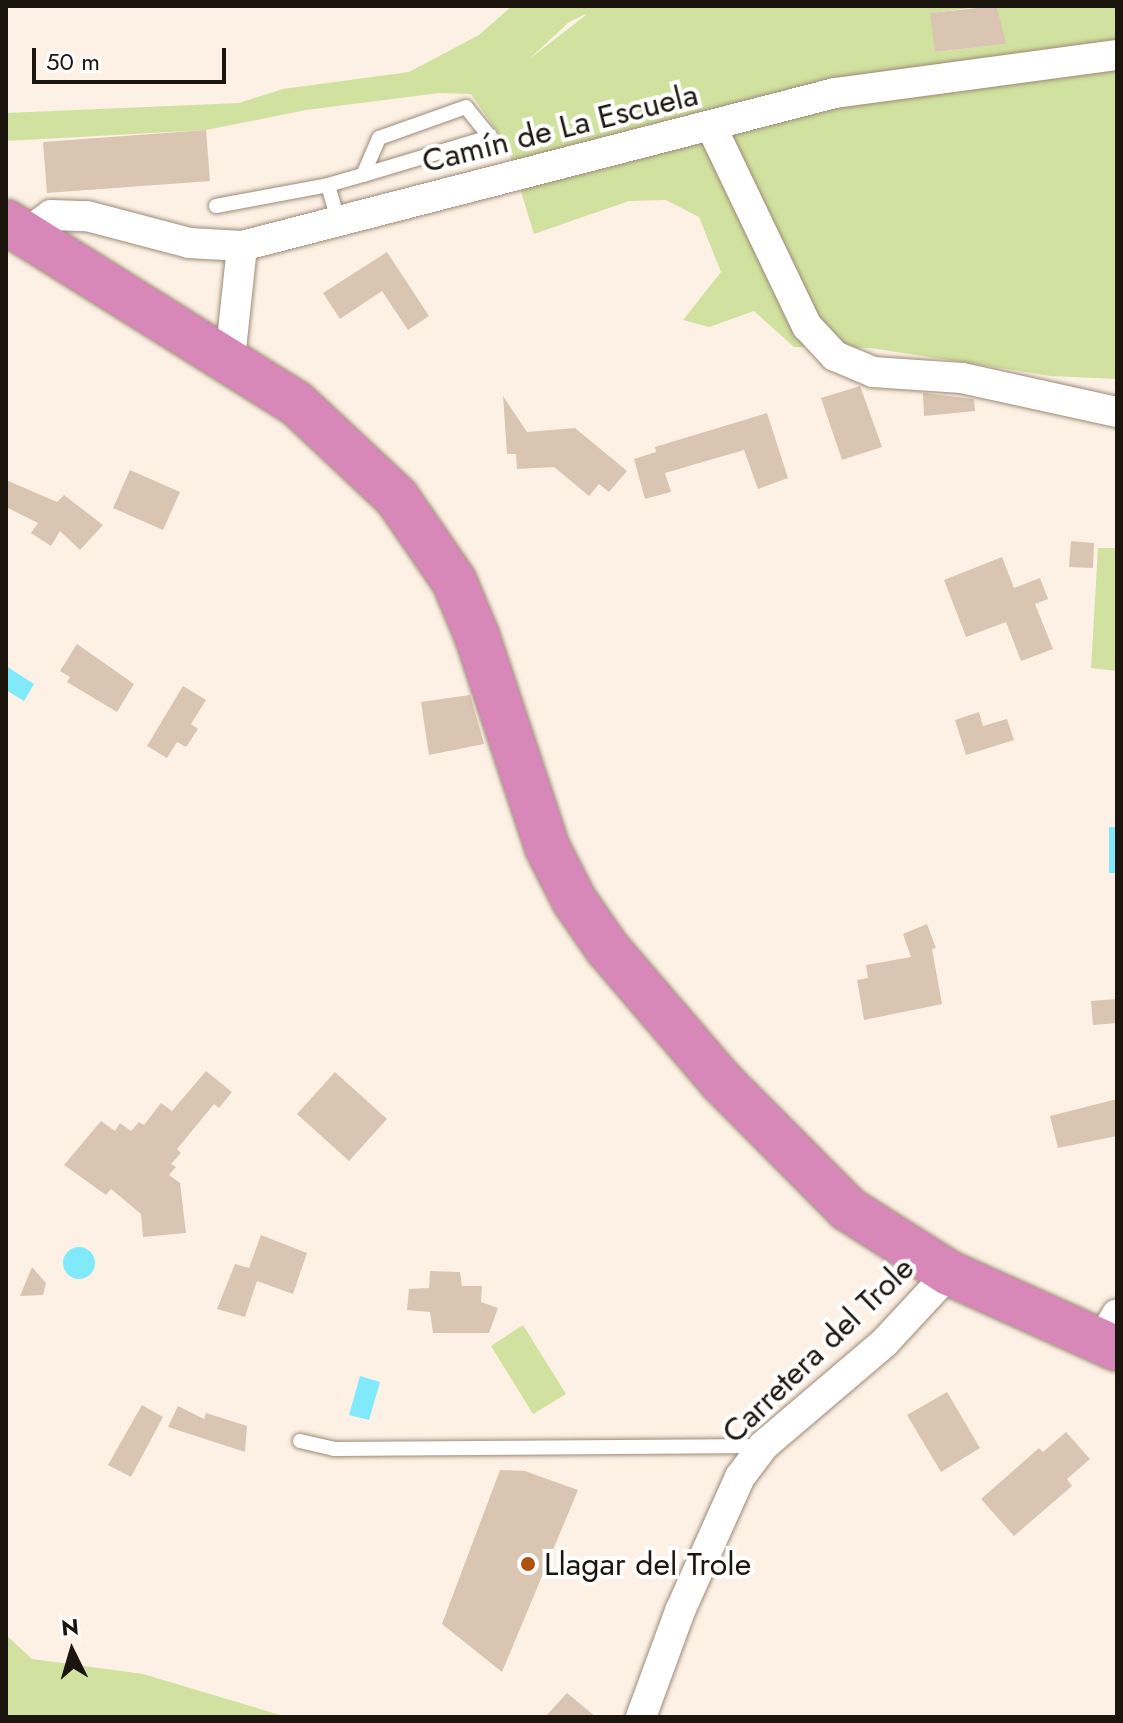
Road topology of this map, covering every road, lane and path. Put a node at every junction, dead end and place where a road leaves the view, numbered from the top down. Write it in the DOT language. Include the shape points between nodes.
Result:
graph roads {
  1 [pos="1117,55"];
  2 [pos="712,128"];
  3 [pos="363,175"];
  4 [pos="328,185"];
  5 [pos="216,206"];
  6 [pos="338,221"];
  7 [pos="17,227"];
  8 [pos="242,246"];
  9 [pos="230,359"];
  10 [pos="1117,412"];
  11 [pos="949,1273"];
  12 [pos="1112,1335"];
  13 [pos="300,1441"];
  14 [pos="763,1446"];
  15 [pos="641,1717"];
  1 -- 2 [label="street, Camín de La Escuela" via="835,93"];
  2 -- 6 [label="street, Camín de La Escuela" via="622,146"];
  2 -- 10 [label="street" via="807,326 835,356 873,372 962,378"];
  3 -- 3 [label="lane" via="377,171 490,137 466,107 379,138"];
  3 -- 4 [label="lane"];
  4 -- 5 [label="lane"];
  4 -- 6 [label="lane"];
  6 -- 8 [label="street, Camín de La Escuela"];
  7 -- 8 [label="street, Camín de La Escuela" via="51,215 87,216 189,243"];
  7 -- 9 [label="highway"];
  8 -- 9 [label="street"];
  9 -- 11 [label="highway" via="296,403 397,498 454,581 547,847 607,948 722,1082 848,1209"];
  11 -- 12 [label="highway"];
  11 -- 14 [label="street, Carretera del Trole" via="884,1343"];
  13 -- 14 [label="lane" via="334,1449"];
  14 -- 15 [label="street, Carretera del Trole" via="740,1477 680,1611"];
}
